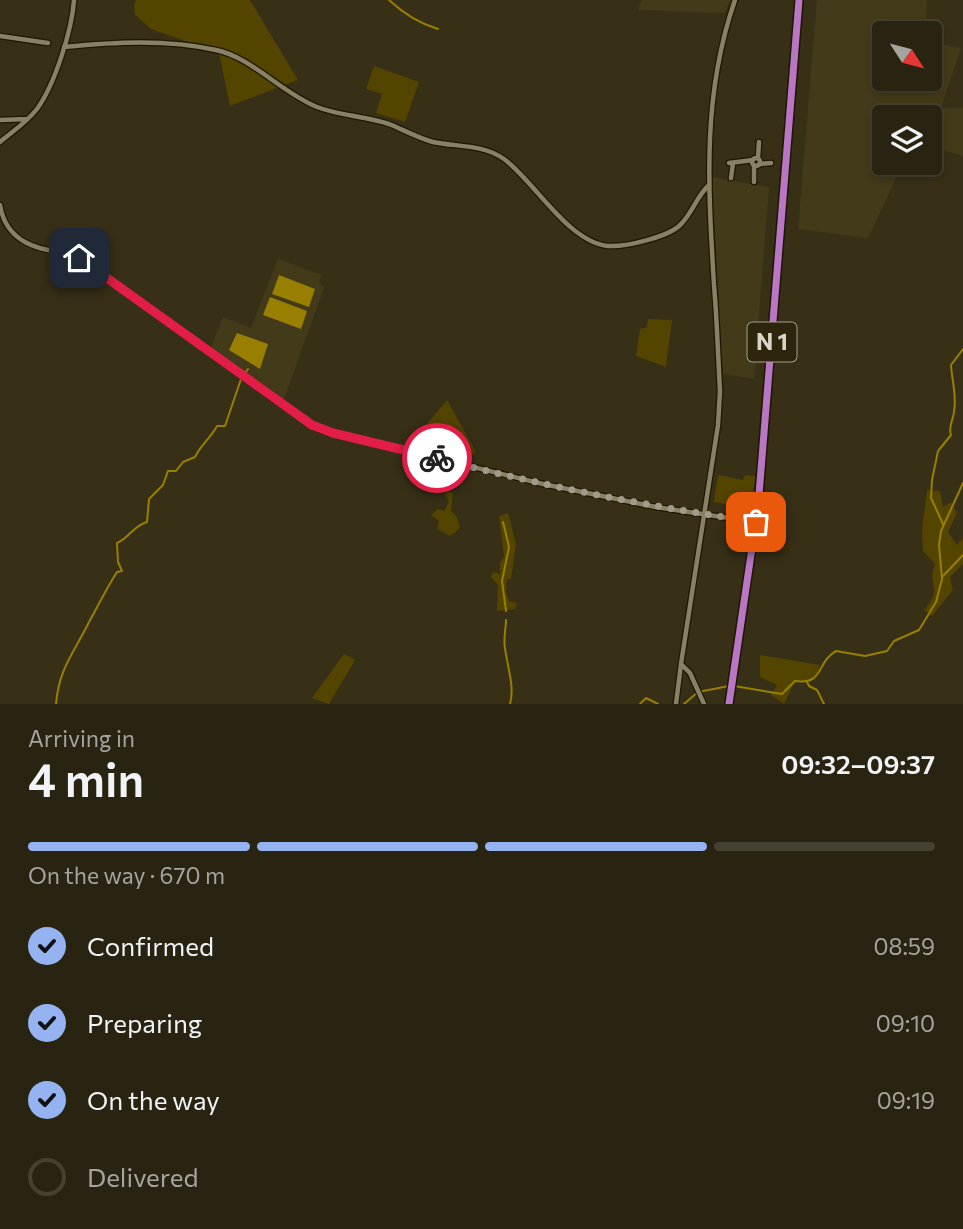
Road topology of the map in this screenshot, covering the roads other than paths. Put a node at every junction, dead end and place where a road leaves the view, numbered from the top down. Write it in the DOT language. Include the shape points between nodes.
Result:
graph roads {
  1 [pos="74,0"];
  2 [pos="735,0"];
  3 [pos="799,0"];
  4 [pos="0,36"];
  5 [pos="48,43"];
  6 [pos="64,47"];
  7 [pos="27,119"];
  8 [pos="0,120"];
  9 [pos="0,142"];
  10 [pos="760,142"];
  11 [pos="756,162"];
  12 [pos="771,163"];
  13 [pos="731,178"];
  14 [pos="754,182"];
  15 [pos="709,185"];
  16 [pos="0,205"];
  17 [pos="706,514"];
  18 [pos="756,522"];
  19 [pos="681,664"];
  20 [pos="676,704"];
  21 [pos="704,704"];
  22 [pos="729,704"];
  1 -- 6 [label="street"];
  2 -- 15 [label="street" via="712,90"];
  3 -- 18 [label="highway, N 1"];
  4 -- 5 [label="street"];
  6 -- 7 [label="street" via="44,97"];
  6 -- 15 [label="street" via="179,44 219,50 317,107 504,159 595,244 611,246 653,238 680,226"];
  7 -- 8 [label="street"];
  7 -- 9 [label="street"];
  10 -- 11 [label="street"];
  11 -- 12 [label="street"];
  11 -- 13 [label="street" via="731,163"];
  11 -- 14 [label="street"];
  15 -- 17 [label="street" via="720,401"];
  16 -- 17 [label="street" via="4,223 14,235 44,251 72,253 321,430 543,484"];
  17 -- 18 [label="street"];
  17 -- 19 [label="street"];
  18 -- 22 [label="highway, N 1"];
  19 -- 20 [label="street"];
  19 -- 21 [label="street"];
}
